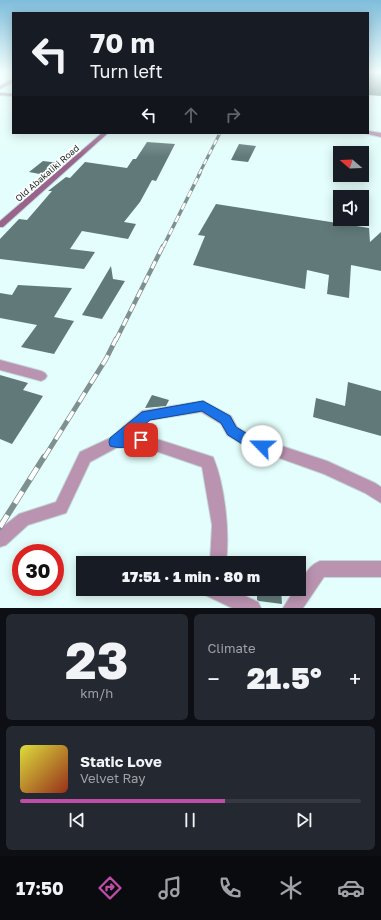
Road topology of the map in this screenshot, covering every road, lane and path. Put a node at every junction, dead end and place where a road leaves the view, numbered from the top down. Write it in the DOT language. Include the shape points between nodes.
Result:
graph roads {
  1 [pos="369,133"];
  2 [pos="104,134"];
  3 [pos="381,135"];
  4 [pos="0,225"];
  5 [pos="0,365"];
  6 [pos="41,376"];
  7 [pos="115,442"];
  8 [pos="381,496"];
  9 [pos="0,539"];
  10 [pos="219,556"];
  11 [pos="381,569"];
  12 [pos="226,596"];
  13 [pos="252,608"];
  14 [pos="292,608"];
  1 -- 3 [label="street"];
  2 -- 4 [label="main road, Old Abakaliki Road"];
  5 -- 6 [label="street"];
  7 -- 8 [label="street" via="147,415 203,406 226,420 232,431 248,441 326,468 370,488"];
  7 -- 9 [label="street" via="85,457 61,508 24,519"];
  7 -- 10 [label="street" via="141,440 208,462 215,492 221,547"];
  11 -- 14 [label="street" via="320,569"];
  12 -- 13 [label="street"];
}
